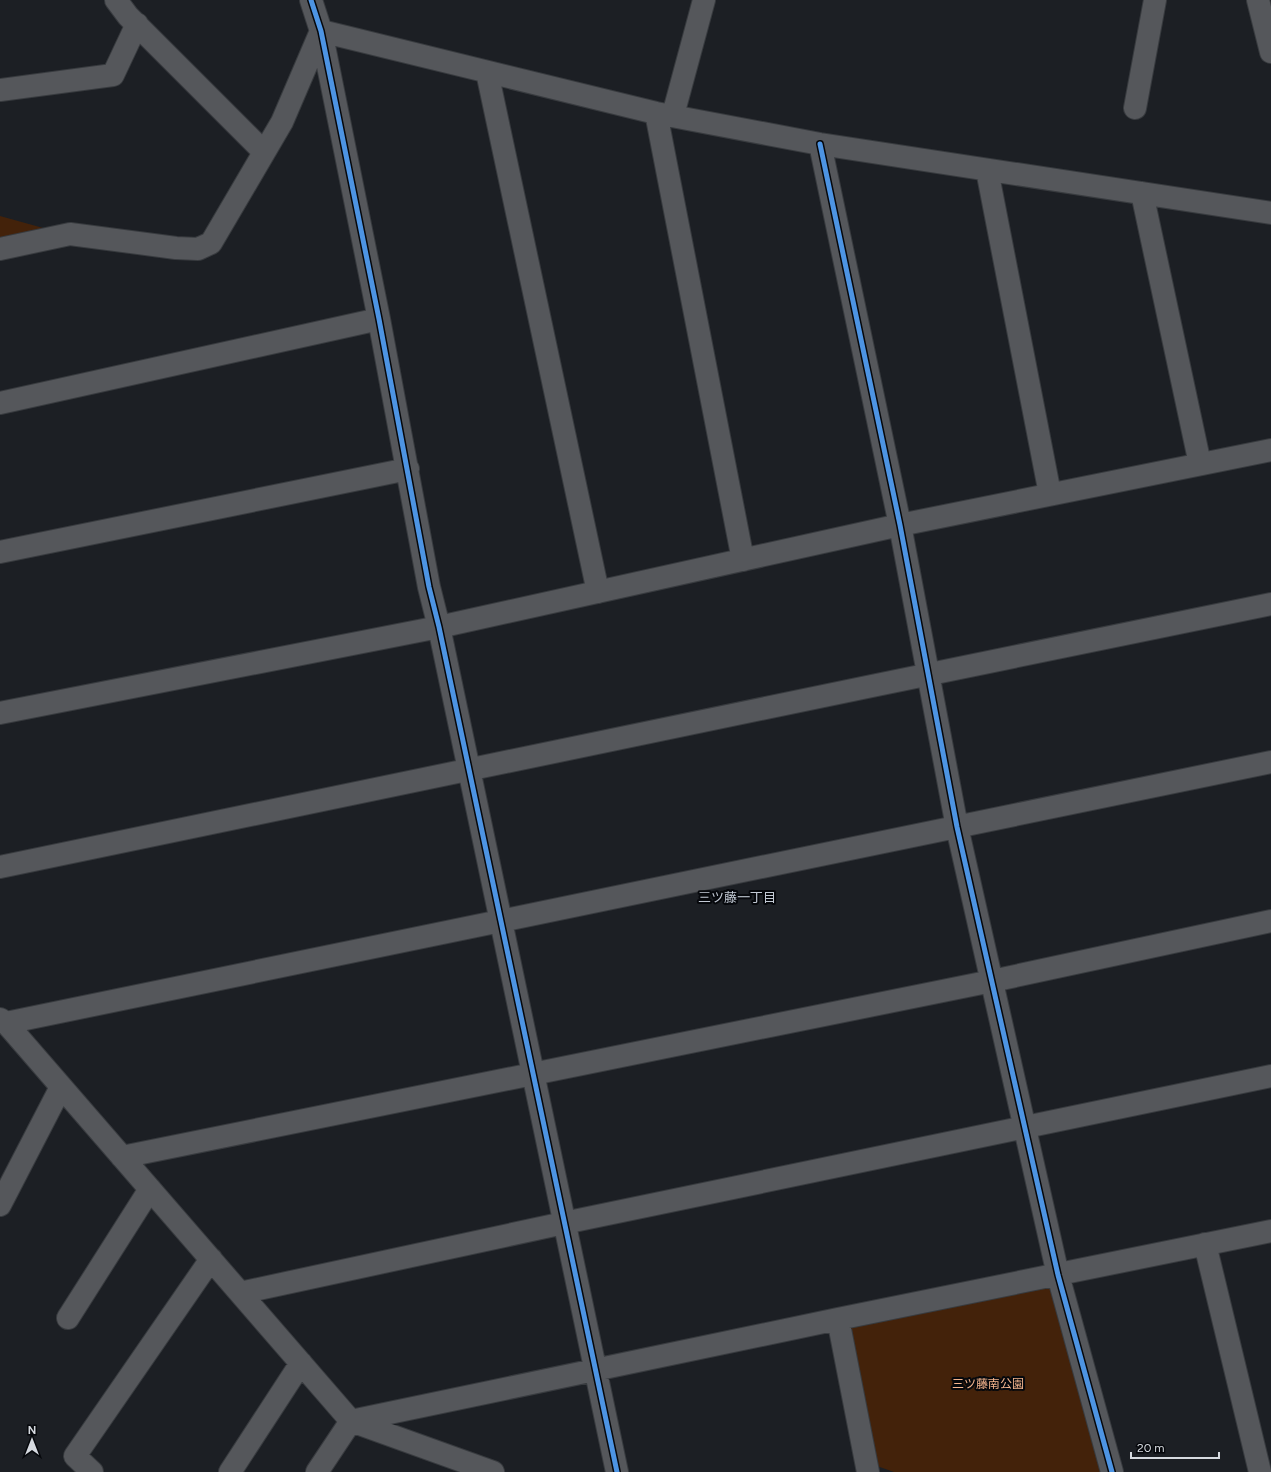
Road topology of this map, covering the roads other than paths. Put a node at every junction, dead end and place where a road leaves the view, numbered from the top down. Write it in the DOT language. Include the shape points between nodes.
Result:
graph roads {
  1 [pos="116,0"];
  2 [pos="311,0"];
  3 [pos="704,0"];
  4 [pos="1155,0"];
  5 [pos="1258,0"];
  6 [pos="137,24"];
  7 [pos="321,31"];
  8 [pos="1271,52"];
  9 [pos="487,72"];
  10 [pos="0,90"];
  11 [pos="1135,108"];
  12 [pos="664,114"];
  13 [pos="820,144"];
  14 [pos="264,152"];
  15 [pos="987,170"];
  16 [pos="1142,193"];
  17 [pos="1271,213"];
  18 [pos="0,249"];
  19 [pos="380,319"];
  20 [pos="0,403"];
  21 [pos="1271,450"];
  22 [pos="1200,464"];
  23 [pos="408,469"];
  24 [pos="1050,494"];
  25 [pos="900,525"];
  26 [pos="0,552"];
  27 [pos="743,560"];
  28 [pos="598,592"];
  29 [pos="1271,604"];
  30 [pos="439,627"];
  31 [pos="928,674"];
  32 [pos="0,713"];
  33 [pos="1271,762"];
  34 [pos="469,771"];
  35 [pos="957,827"];
  36 [pos="0,867"];
  37 [pos="500,921"];
  38 [pos="1271,921"];
  39 [pos="992,981"];
  40 [pos="3,1021"];
  41 [pos="532,1074"];
  42 [pos="1271,1076"];
  43 [pos="61,1087"];
  44 [pos="1025,1127"];
  45 [pos="122,1157"];
  46 [pos="150,1189"];
  47 [pos="0,1205"];
  48 [pos="564,1223"];
  49 [pos="1271,1231"];
  50 [pos="1205,1244"];
  51 [pos="211,1259"];
  52 [pos="1058,1275"];
  53 [pos="240,1293"];
  54 [pos="68,1318"];
  55 [pos="838,1319"];
  56 [pos="301,1363"];
  57 [pos="595,1369"];
  58 [pos="351,1421"];
  59 [pos="465,1467"];
  60 [pos="92,1472"];
  61 [pos="230,1472"];
  62 [pos="317,1472"];
  63 [pos="493,1472"];
  64 [pos="616,1472"];
  65 [pos="868,1472"];
  66 [pos="1112,1472"];
  67 [pos="1260,1472"];
  1 -- 6 [label="street"];
  2 -- 7 [label="street"];
  3 -- 12 [label="street"];
  4 -- 11 [label="street"];
  5 -- 8 [label="street"];
  6 -- 10 [label="street" via="113,76"];
  6 -- 14 [label="street"];
  7 -- 9 [label="street"];
  7 -- 14 [label="street" via="282,122"];
  7 -- 19 [label="street"];
  9 -- 12 [label="street"];
  9 -- 28 [label="street"];
  12 -- 13 [label="street"];
  12 -- 27 [label="street"];
  13 -- 15 [label="street"];
  13 -- 25 [label="street"];
  14 -- 18 [label="street" via="211,243 198,248 176,248 70,234"];
  15 -- 16 [label="street"];
  15 -- 24 [label="street"];
  16 -- 17 [label="street"];
  16 -- 22 [label="street"];
  19 -- 20 [label="street"];
  19 -- 23 [label="street"];
  21 -- 22 [label="street"];
  22 -- 24 [label="street"];
  23 -- 26 [label="street"];
  23 -- 30 [label="street" via="429,587"];
  24 -- 25 [label="street"];
  25 -- 27 [label="street"];
  25 -- 31 [label="street"];
  27 -- 28 [label="street"];
  28 -- 30 [label="street"];
  29 -- 31 [label="street"];
  30 -- 32 [label="street"];
  30 -- 34 [label="street"];
  31 -- 34 [label="street"];
  31 -- 35 [label="street"];
  33 -- 35 [label="street"];
  34 -- 36 [label="street"];
  34 -- 37 [label="street"];
  35 -- 37 [label="street"];
  35 -- 39 [label="street"];
  37 -- 40 [label="street"];
  37 -- 41 [label="street"];
  38 -- 39 [label="street"];
  39 -- 41 [label="street"];
  39 -- 44 [label="street"];
  40 -- 43 [label="street"];
  41 -- 45 [label="street"];
  41 -- 48 [label="street"];
  42 -- 44 [label="street"];
  43 -- 45 [label="street"];
  43 -- 47 [label="street"];
  44 -- 48 [label="street"];
  44 -- 52 [label="street"];
  45 -- 46 [label="street"];
  46 -- 51 [label="street"];
  46 -- 54 [label="street"];
  48 -- 53 [label="street"];
  48 -- 57 [label="street"];
  49 -- 50 [label="street"];
  50 -- 52 [label="street"];
  50 -- 67 [label="street"];
  51 -- 53 [label="street"];
  51 -- 60 [label="street" via="75,1456"];
  52 -- 55 [label="street"];
  52 -- 66 [label="street"];
  53 -- 56 [label="street"];
  55 -- 57 [label="street"];
  55 -- 65 [label="street"];
  56 -- 58 [label="street"];
  56 -- 61 [label="street"];
  57 -- 58 [label="street"];
  57 -- 64 [label="street"];
  58 -- 59 [label="street"];
  58 -- 62 [label="street"];
  59 -- 63 [label="street"];
}
